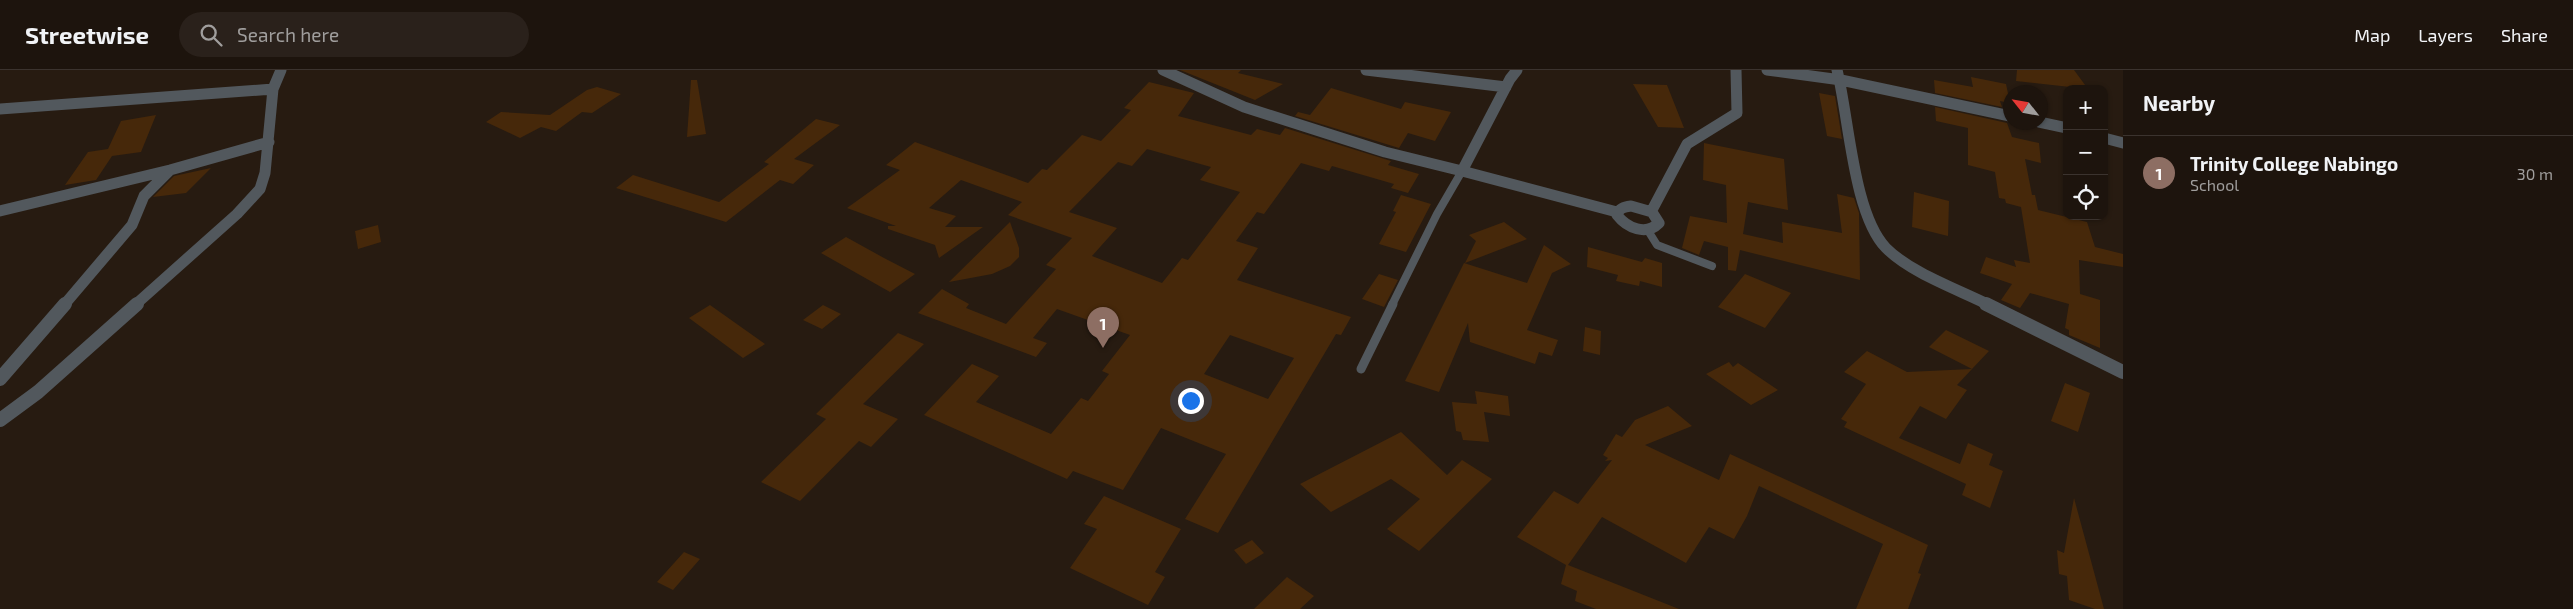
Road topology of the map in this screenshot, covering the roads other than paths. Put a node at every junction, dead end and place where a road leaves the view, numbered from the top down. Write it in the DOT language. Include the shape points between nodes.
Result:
graph roads {
  1 [pos="281,70"];
  2 [pos="1163,70"];
  3 [pos="1366,70"];
  4 [pos="1517,70"];
  5 [pos="1736,70"];
  6 [pos="1767,70"];
  7 [pos="1839,75"];
  8 [pos="1506,87"];
  9 [pos="272,89"];
  10 [pos="0,109"];
  11 [pos="2003,114"];
  12 [pos="2048,124"];
  13 [pos="2063,127"];
  14 [pos="2108,139"];
  15 [pos="269,142"];
  16 [pos="2123,143"];
  17 [pos="170,170"];
  18 [pos="1462,171"];
  19 [pos="0,211"];
  20 [pos="1617,212"];
  21 [pos="1651,212"];
  22 [pos="1647,229"];
  23 [pos="1712,266"];
  24 [pos="1361,369"];
  25 [pos="2123,372"];
  26 [pos="0,379"];
  27 [pos="0,420"];
  1 -- 9 [label="street"];
  2 -- 18 [label="street" via="1244,107 1385,152"];
  3 -- 8 [label="street"];
  4 -- 8 [label="street"];
  5 -- 21 [label="street" via="1737,113 1687,144"];
  6 -- 7 [label="street"];
  7 -- 11 [label="street"];
  7 -- 25 [label="street" via="1861,186 1869,215 1883,244 1903,262"];
  8 -- 18 [label="street"];
  9 -- 10 [label="street"];
  9 -- 15 [label="street"];
  12 -- 13 [label="street"];
  14 -- 16 [label="street"];
  15 -- 17 [label="street"];
  15 -- 27 [label="street" via="260,189 237,214 38,392"];
  17 -- 19 [label="street"];
  17 -- 26 [label="street" via="144,196 132,225"];
  18 -- 20 [label="street"];
  18 -- 24 [label="lane" via="1437,214"];
  20 -- 21 [label="street" via="1631,206"];
  20 -- 22 [label="street" via="1619,219 1628,225"];
  21 -- 22 [label="street" via="1659,223 1657,227"];
  22 -- 23 [label="lane" via="1658,245"];
}
